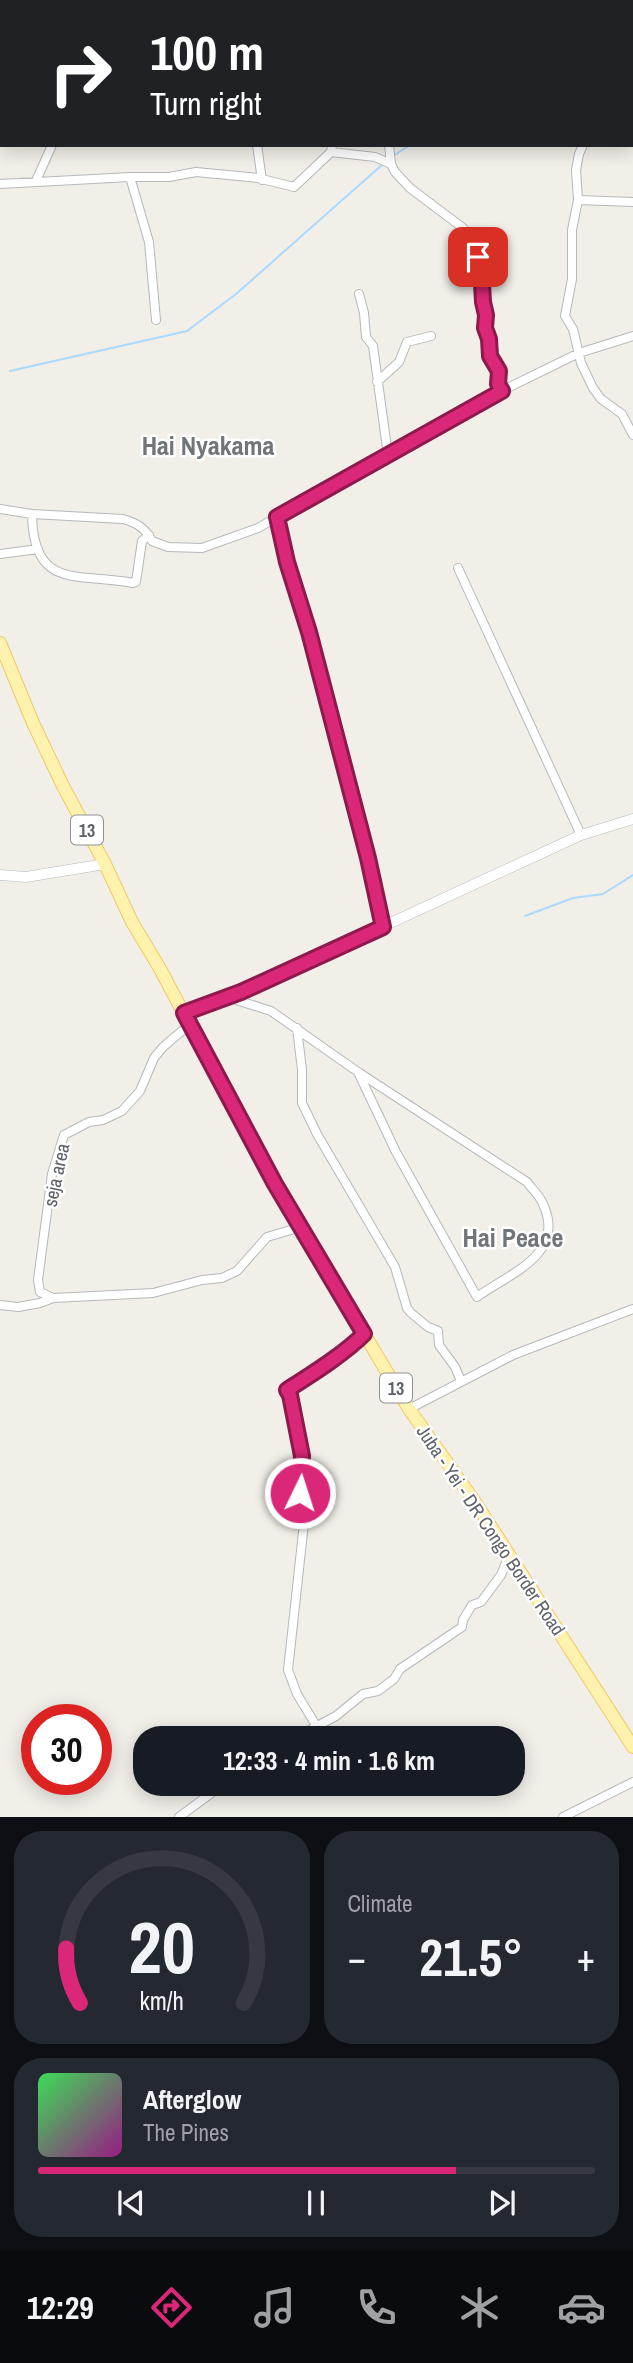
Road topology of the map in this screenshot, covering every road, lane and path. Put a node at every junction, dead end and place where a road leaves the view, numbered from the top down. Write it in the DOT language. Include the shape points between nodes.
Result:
graph roads {
  1 [pos="51,147"];
  2 [pos="257,147"];
  3 [pos="389,147"];
  4 [pos="582,147"];
  5 [pos="332,149"];
  6 [pos="391,164"];
  7 [pos="130,177"];
  8 [pos="262,180"];
  9 [pos="36,181"];
  10 [pos="0,184"];
  11 [pos="578,200"];
  12 [pos="633,202"];
  13 [pos="359,294"];
  14 [pos="156,320"];
  15 [pos="431,336"];
  16 [pos="633,336"];
  17 [pos="579,352"];
  18 [pos="377,382"];
  19 [pos="502,391"];
  20 [pos="633,435"];
  21 [pos="388,455"];
  22 [pos="0,509"];
  23 [pos="32,514"];
  24 [pos="277,517"];
  25 [pos="149,535"];
  26 [pos="38,549"];
  27 [pos="0,554"];
  28 [pos="458,568"];
  29 [pos="0,643"];
  30 [pos="633,819"];
  31 [pos="581,835"];
  32 [pos="105,864"];
  33 [pos="0,875"];
  34 [pos="383,927"];
  35 [pos="227,997"];
  36 [pos="187,1019"];
  37 [pos="297,1028"];
  38 [pos="358,1072"];
  39 [pos="299,1224"];
  40 [pos="53,1298"];
  41 [pos="0,1305"];
  42 [pos="633,1309"];
  43 [pos="364,1334"];
  44 [pos="461,1381"];
  45 [pos="409,1409"];
  46 [pos="509,1555"];
  47 [pos="316,1726"];
  48 [pos="319,1726"];
  49 [pos="633,1747"];
  50 [pos="633,1782"];
  51 [pos="207,1796"];
  52 [pos="179,1817"];
  53 [pos="563,1817"];
  1 -- 9 [label="street"];
  2 -- 8 [label="street"];
  3 -- 6 [label="street"];
  4 -- 11 [label="street" via="576,170"];
  5 -- 6 [label="street"];
  5 -- 8 [label="street" via="295,187"];
  6 -- 19 [label="street" via="410,188 463,228 475,249 481,264 490,356 499,371"];
  7 -- 8 [label="street" via="196,172"];
  7 -- 9 [label="street"];
  7 -- 14 [label="street" via="149,242"];
  9 -- 10 [label="street"];
  11 -- 12 [label="street"];
  11 -- 17 [label="street" via="565,316"];
  13 -- 18 [label="street"];
  15 -- 18 [label="street" via="407,342 399,362"];
  16 -- 17 [label="street"];
  17 -- 19 [label="street"];
  17 -- 20 [label="street" via="593,388 622,414"];
  18 -- 21 [label="street"];
  19 -- 21 [label="street"];
  21 -- 24 [label="street"];
  22 -- 23 [label="street"];
  23 -- 25 [label="street" via="122,519 135,522"];
  23 -- 26 [label="street"];
  24 -- 25 [label="street" via="202,548 168,547"];
  24 -- 34 [label="street"];
  25 -- 26 [label="street" via="142,541 133,583 65,576 49,566"];
  26 -- 27 [label="street"];
  28 -- 31 [label="street"];
  29 -- 32 [label="main road, Juba - Yei - DR Congo Border Road / 13" via="33,723"];
  30 -- 31 [label="street"];
  31 -- 34 [label="street"];
  32 -- 33 [label="street" via="26,877"];
  32 -- 36 [label="main road, Juba - Yei - DR Congo Border Road / 13"];
  34 -- 35 [label="street"];
  35 -- 36 [label="street"];
  35 -- 37 [label="street" via="271,1011"];
  36 -- 39 [label="main road, Juba - Yei - DR Congo Border Road / 13"];
  36 -- 40 [label="street, seja area" via="153,1058 140,1091 122,1111 64,1135 50,1186 37,1280 40,1292"];
  37 -- 38 [label="street"];
  37 -- 44 [label="street" via="302,1103 395,1267 407,1308 438,1331 439,1345"];
  38 -- 38 [label="street" via="527,1182 543,1204 549,1226 538,1255 528,1265 477,1297 396,1152"];
  39 -- 40 [label="street" via="267,1237 237,1271 222,1278 153,1293"];
  39 -- 43 [label="main road, Juba - Yei - DR Congo Border Road / 13"];
  40 -- 41 [label="street" via="18,1307"];
  42 -- 44 [label="street" via="541,1343"];
  43 -- 45 [label="main road, Juba - Yei - DR Congo Border Road / 13"];
  43 -- 47 [label="street" via="287,1390 302,1452 304,1523 288,1670"];
  44 -- 45 [label="street"];
  45 -- 46 [label="main road, Juba - Yei - DR Congo Border Road / 13"];
  46 -- 48 [label="street" via="501,1574 481,1602 472,1605 462,1627 400,1669 377,1692 363,1694"];
  46 -- 49 [label="main road, Juba - Yei - DR Congo Border Road / 13"];
  50 -- 53 [label="street"];
  51 -- 52 [label="street"];
}
